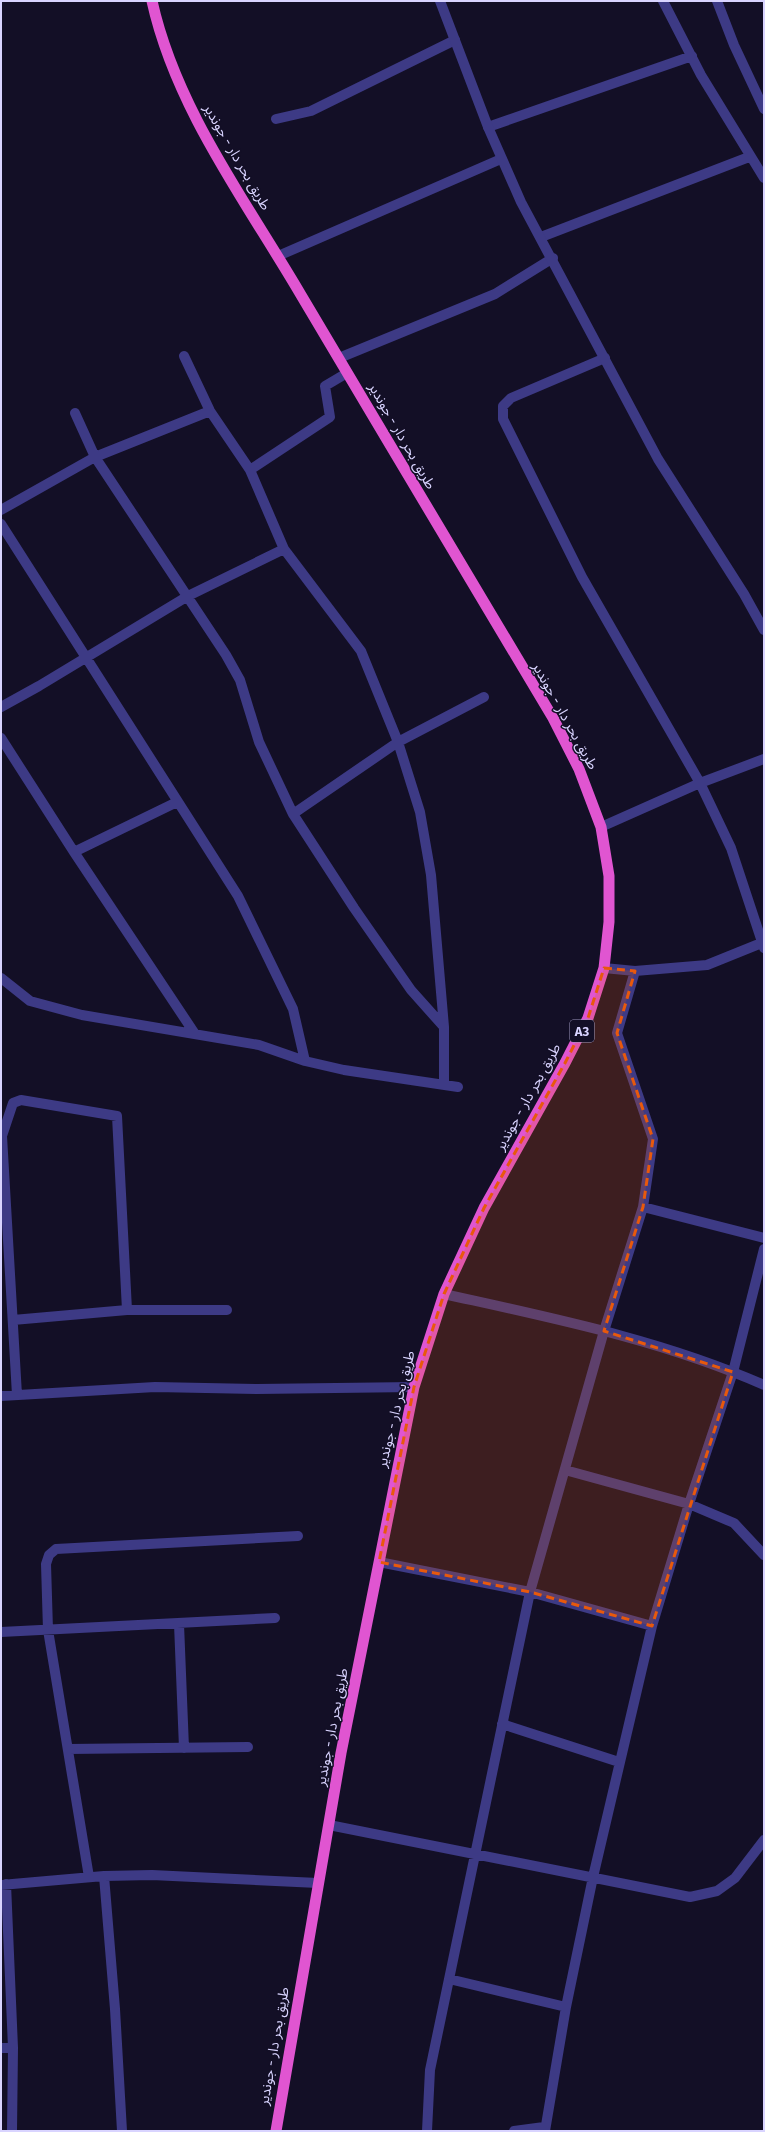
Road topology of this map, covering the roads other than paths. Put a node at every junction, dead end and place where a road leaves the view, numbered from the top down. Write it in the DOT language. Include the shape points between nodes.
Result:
graph roads {
  1 [pos="152,1"];
  2 [pos="440,1"];
  3 [pos="663,1"];
  4 [pos="717,1"];
  5 [pos="455,40"];
  6 [pos="692,56"];
  7 [pos="764,108"];
  8 [pos="276,119"];
  9 [pos="488,127"];
  10 [pos="750,157"];
  11 [pos="501,159"];
  12 [pos="764,178"];
  13 [pos="541,237"];
  14 [pos="278,256"];
  15 [pos="553,258"];
  16 [pos="184,356"];
  17 [pos="339,358"];
  18 [pos="605,358"];
  19 [pos="347,373"];
  20 [pos="210,411"];
  21 [pos="75,413"];
  22 [pos="94,458"];
  23 [pos="250,470"];
  24 [pos="1,510"];
  25 [pos="1,524"];
  26 [pos="284,549"];
  27 [pos="188,596"];
  28 [pos="764,630"];
  29 [pos="86,657"];
  30 [pos="484,698"];
  31 [pos="1,707"];
  32 [pos="1,738"];
  33 [pos="398,742"];
  34 [pos="764,759"];
  35 [pos="700,783"];
  36 [pos="178,802"];
  37 [pos="293,814"];
  38 [pos="601,827"];
  39 [pos="74,852"];
  40 [pos="763,945"];
  41 [pos="604,968"];
  42 [pos="635,971"];
  43 [pos="1,978"];
  44 [pos="444,1027"];
  45 [pos="195,1034"];
  46 [pos="305,1061"];
  47 [pos="444,1084"];
  48 [pos="458,1088"];
  49 [pos="643,1207"];
  50 [pos="764,1238"];
  51 [pos="764,1249"];
  52 [pos="444,1294"];
  53 [pos="127,1310"];
  54 [pos="228,1310"];
  55 [pos="13,1320"];
  56 [pos="604,1331"];
  57 [pos="733,1372"];
  58 [pos="764,1384"];
  59 [pos="414,1387"];
  60 [pos="17,1395"];
  61 [pos="1,1396"];
  62 [pos="565,1470"];
  63 [pos="689,1504"];
  64 [pos="298,1536"];
  65 [pos="764,1555"];
  66 [pos="379,1562"];
  67 [pos="530,1592"];
  68 [pos="274,1618"];
  69 [pos="179,1624"];
  70 [pos="652,1626"];
  71 [pos="48,1630"];
  72 [pos="1,1632"];
  73 [pos="502,1724"];
  74 [pos="248,1747"];
  75 [pos="184,1748"];
  76 [pos="68,1749"];
  77 [pos="619,1762"];
  78 [pos="329,1825"];
  79 [pos="764,1840"];
  80 [pos="475,1853"];
  81 [pos="104,1876"];
  82 [pos="89,1877"];
  83 [pos="593,1877"];
  84 [pos="318,1883"];
  85 [pos="3,1884"];
  86 [pos="449,1979"];
  87 [pos="566,2007"];
  88 [pos="1,2048"];
  89 [pos="13,2048"];
  90 [pos="545,2129"];
  91 [pos="12,2131"];
  92 [pos="122,2131"];
  93 [pos="276,2131"];
  94 [pos="427,2131"];
  95 [pos="514,2131"];
  1 -- 14 [label="highway, طريق بحر دار - جوندير / A3" via="169,56 194,114 216,157"];
  2 -- 5 [label="street"];
  3 -- 6 [label="street"];
  4 -- 7 [label="street"];
  5 -- 8 [label="street" via="311,110"];
  5 -- 9 [label="street"];
  6 -- 9 [label="street"];
  6 -- 10 [label="street"];
  9 -- 11 [label="street"];
  10 -- 12 [label="street"];
  10 -- 13 [label="street"];
  11 -- 13 [label="street"];
  11 -- 14 [label="street"];
  13 -- 15 [label="street"];
  14 -- 17 [label="highway, طريق بحر دار - جوندير / A3"];
  15 -- 17 [label="street" via="495,294"];
  15 -- 18 [label="street"];
  16 -- 20 [label="street"];
  17 -- 19 [label="highway, طريق بحر دار - جوندير / A3"];
  18 -- 28 [label="street" via="658,459"];
  18 -- 35 [label="street" via="511,398 503,406 503,419 582,577"];
  19 -- 23 [label="street" via="325,386 330,417"];
  19 -- 38 [label="highway, طريق بحر دار - جوندير / A3" via="553,718 579,769"];
  20 -- 22 [label="street"];
  20 -- 23 [label="street"];
  21 -- 22 [label="street"];
  22 -- 24 [label="street"];
  22 -- 27 [label="street"];
  23 -- 26 [label="street"];
  25 -- 29 [label="street"];
  26 -- 27 [label="street"];
  26 -- 33 [label="street" via="361,651"];
  27 -- 29 [label="street"];
  27 -- 37 [label="street" via="240,680 259,742"];
  29 -- 31 [label="street"];
  29 -- 36 [label="street"];
  30 -- 33 [label="street"];
  32 -- 39 [label="street"];
  33 -- 37 [label="street"];
  33 -- 44 [label="street" via="420,812 431,875"];
  34 -- 35 [label="street"];
  35 -- 38 [label="street"];
  35 -- 40 [label="street" via="732,848"];
  36 -- 39 [label="street"];
  36 -- 46 [label="street" via="242,902 294,1009"];
  37 -- 44 [label="street" via="411,990"];
  38 -- 41 [label="highway, طريق بحر دار - جوندير / A3" via="609,876 609,922"];
  39 -- 45 [label="street"];
  40 -- 42 [label="street" via="707,965"];
  41 -- 42 [label="street"];
  41 -- 52 [label="highway, طريق بحر دار - جوندير / A3" via="588,1018 484,1208"];
  42 -- 49 [label="street" via="617,1034 653,1139"];
  43 -- 45 [label="street" via="30,1001 82,1015"];
  44 -- 47 [label="street"];
  45 -- 46 [label="street" via="259,1045"];
  46 -- 47 [label="street" via="344,1070"];
  47 -- 48 [label="street"];
  49 -- 50 [label="street"];
  49 -- 56 [label="street"];
  51 -- 57 [label="street"];
  52 -- 56 [label="street"];
  52 -- 59 [label="highway, طريق بحر دار - جوندير / A3"];
  53 -- 54 [label="street"];
  53 -- 55 [label="street"];
  53 -- 55 [label="street" via="117,1116 21,1100 13,1103 2,1136"];
  55 -- 60 [label="street"];
  56 -- 57 [label="street"];
  56 -- 62 [label="street"];
  57 -- 58 [label="street"];
  57 -- 63 [label="street"];
  59 -- 60 [label="street" via="154,1387"];
  59 -- 66 [label="highway, طريق بحر دار - جوندير / A3"];
  60 -- 61 [label="street"];
  62 -- 63 [label="street"];
  62 -- 67 [label="street"];
  63 -- 65 [label="street" via="734,1523"];
  63 -- 70 [label="street"];
  64 -- 71 [label="street" via="56,1549 49,1555 46,1564"];
  66 -- 67 [label="street"];
  66 -- 78 [label="highway, طريق بحر دار - جوندير / A3"];
  67 -- 70 [label="street"];
  67 -- 73 [label="street"];
  68 -- 69 [label="street"];
  69 -- 71 [label="street"];
  69 -- 75 [label="street"];
  70 -- 77 [label="street"];
  71 -- 72 [label="street"];
  71 -- 76 [label="street"];
  73 -- 77 [label="street"];
  73 -- 80 [label="street"];
  74 -- 75 [label="street"];
  75 -- 76 [label="street"];
  76 -- 82 [label="street"];
  77 -- 83 [label="street"];
  78 -- 80 [label="street"];
  78 -- 84 [label="highway, طريق بحر دار - جوندير / A3"];
  79 -- 83 [label="street" via="736,1878 717,1891 690,1897"];
  80 -- 83 [label="street"];
  80 -- 86 [label="street"];
  81 -- 82 [label="street"];
  81 -- 84 [label="street" via="152,1875"];
  81 -- 92 [label="street"];
  82 -- 85 [label="street"];
  83 -- 87 [label="street"];
  84 -- 93 [label="highway, طريق بحر دار - جوندير / A3"];
  85 -- 89 [label="street"];
  86 -- 87 [label="street"];
  86 -- 94 [label="street" via="430,2070"];
  87 -- 90 [label="street"];
  88 -- 89 [label="street"];
  89 -- 91 [label="street"];
  90 -- 95 [label="street"];
}
